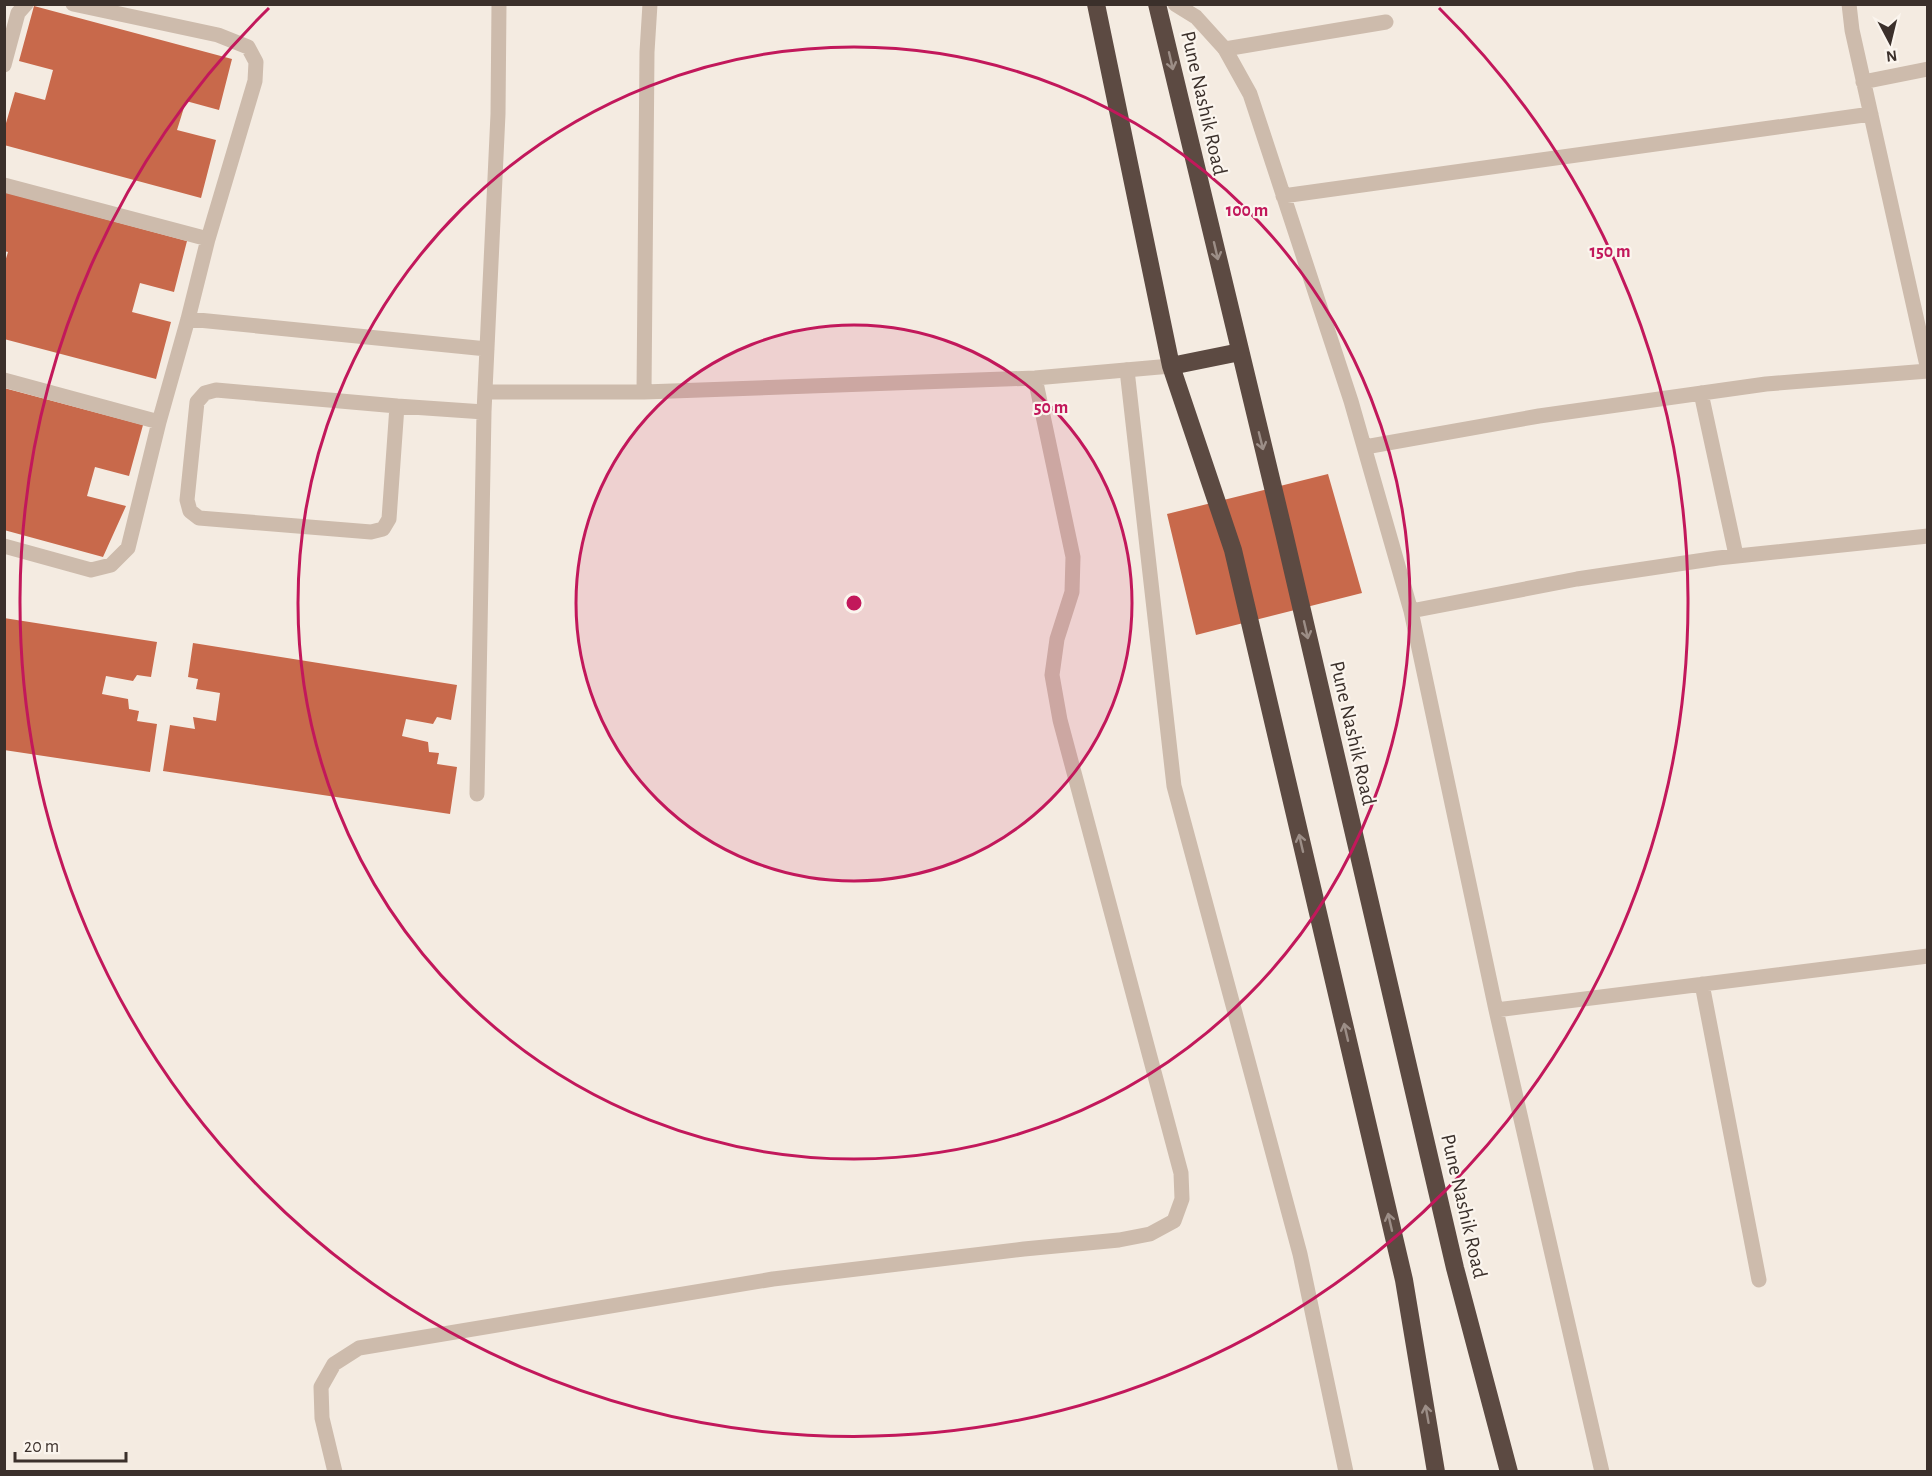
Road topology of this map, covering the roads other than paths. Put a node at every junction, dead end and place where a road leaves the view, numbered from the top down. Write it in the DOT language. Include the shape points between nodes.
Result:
graph roads {
  1 [pos="26,4"];
  2 [pos="73,4"];
  3 [pos="499,4"];
  4 [pos="650,4"];
  5 [pos="1096,4"];
  6 [pos="1157,4"];
  7 [pos="1175,4"];
  8 [pos="1849,4"];
  9 [pos="1386,22"];
  10 [pos="1225,49"];
  11 [pos="4,65"];
  12 [pos="1928,69"];
  13 [pos="1863,82"];
  14 [pos="1871,114"];
  15 [pos="4,185"];
  16 [pos="1283,196"];
  17 [pos="208,239"];
  18 [pos="188,319"];
  19 [pos="487,349"];
  20 [pos="1240,352"];
  21 [pos="1171,366"];
  22 [pos="1126,370"];
  23 [pos="1928,370"];
  24 [pos="1035,378"];
  25 [pos="4,380"];
  26 [pos="485,392"];
  27 [pos="644,392"];
  28 [pos="1701,393"];
  29 [pos="397,406"];
  30 [pos="484,412"];
  31 [pos="159,422"];
  32 [pos="1365,447"];
  33 [pos="1928,536"];
  34 [pos="4,546"];
  35 [pos="1736,555"];
  36 [pos="1411,611"];
  37 [pos="477,794"];
  38 [pos="1928,956"];
  39 [pos="1702,984"];
  40 [pos="1496,1010"];
  41 [pos="1759,1280"];
  42 [pos="334,1472"];
  43 [pos="1346,1472"];
  44 [pos="1436,1472"];
  45 [pos="1509,1472"];
  46 [pos="1602,1472"];
  1 -- 11 [label="street" via="18,13"];
  2 -- 17 [label="street" via="218,35 248,47 256,62 255,81"];
  3 -- 19 [label="street"];
  4 -- 27 [label="street"];
  5 -- 21 [label="highway"];
  6 -- 20 [label="highway, Pune Nashik Road, one-way"];
  7 -- 10 [label="street" via="1196,17"];
  8 -- 13 [label="street"];
  9 -- 10 [label="street"];
  10 -- 16 [label="street" via="1250,94"];
  12 -- 13 [label="street"];
  13 -- 14 [label="street"];
  14 -- 16 [label="street"];
  14 -- 23 [label="street"];
  15 -- 17 [label="street"];
  16 -- 32 [label="street"];
  17 -- 18 [label="street"];
  18 -- 19 [label="street"];
  18 -- 31 [label="street"];
  19 -- 26 [label="street"];
  20 -- 21 [label="highway"];
  20 -- 45 [label="highway, Pune Nashik Road, one-way" via="1455,1268"];
  21 -- 22 [label="street"];
  44 -- 21 [label="highway, one-way" via="1404,1280 1233,550"];
  22 -- 24 [label="street"];
  22 -- 43 [label="street" via="1174,786 1300,1254"];
  23 -- 28 [label="street"];
  24 -- 27 [label="street"];
  24 -- 42 [label="street" via="1073,558 1072,592 1057,639 1052,675 1060,720 1181,1173 1182,1199 1174,1221 1150,1234 1119,1240 773,1279 359,1348 333,1364 321,1387 322,1418"];
  25 -- 31 [label="street"];
  26 -- 27 [label="street"];
  26 -- 30 [label="street"];
  28 -- 32 [label="street"];
  28 -- 35 [label="street"];
  29 -- 29 [label="street" via="389,519 383,529 371,532 199,518 190,511 187,500 197,402 206,393 216,390"];
  29 -- 30 [label="street"];
  30 -- 37 [label="street"];
  31 -- 34 [label="street" via="128,548 111,565 91,570"];
  32 -- 36 [label="street"];
  33 -- 35 [label="street"];
  35 -- 36 [label="street" via="1577,579"];
  36 -- 40 [label="street"];
  38 -- 39 [label="street"];
  39 -- 40 [label="street"];
  39 -- 41 [label="street"];
  40 -- 46 [label="street"];
}
